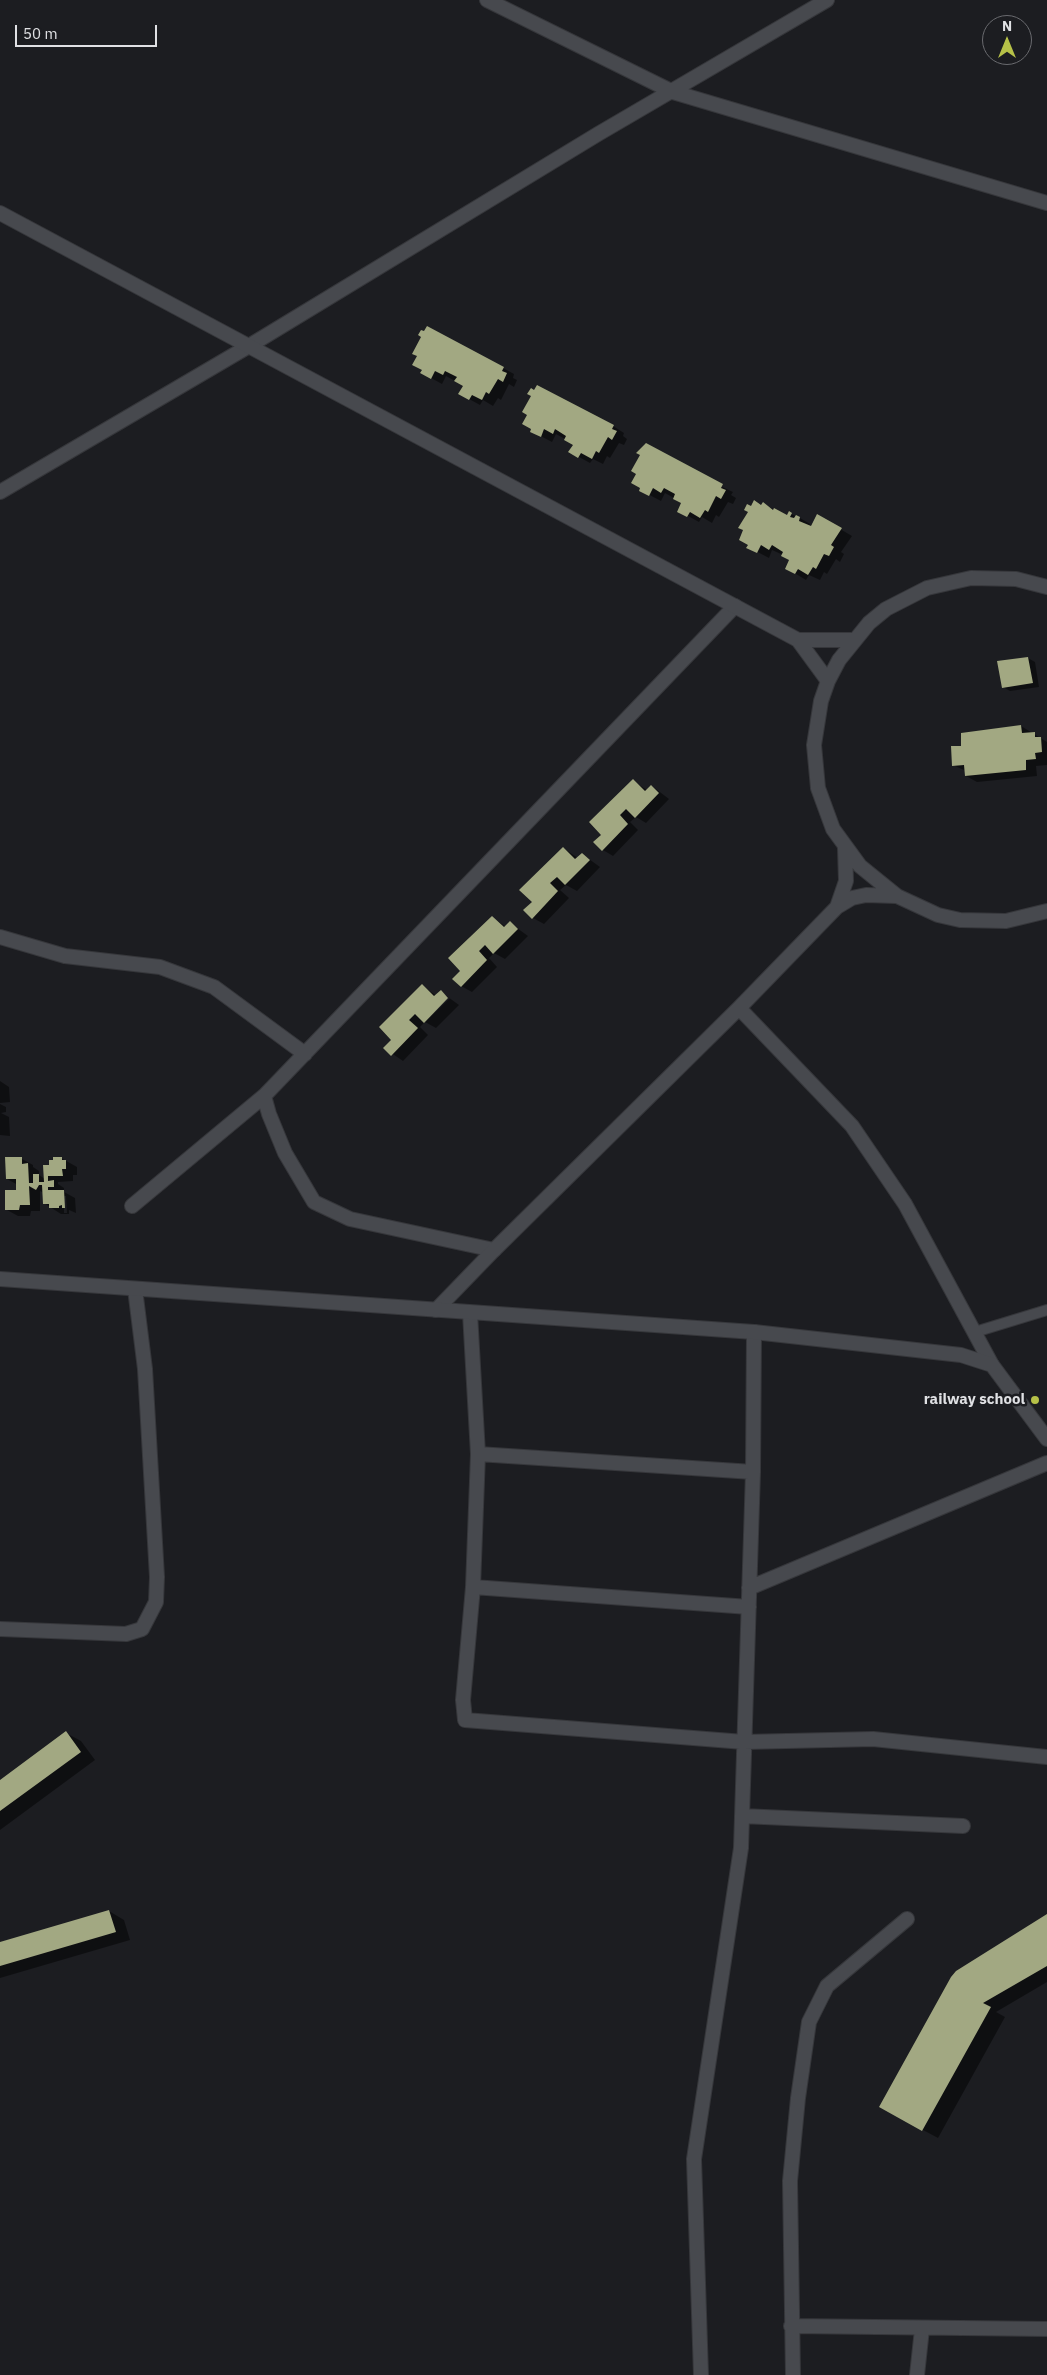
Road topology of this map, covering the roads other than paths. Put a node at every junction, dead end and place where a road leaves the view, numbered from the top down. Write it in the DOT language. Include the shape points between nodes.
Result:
graph roads {
  1 [pos="487,0"];
  2 [pos="827,0"];
  3 [pos="673,92"];
  4 [pos="1047,203"];
  5 [pos="0,213"];
  6 [pos="249,346"];
  7 [pos="0,492"];
  8 [pos="1047,587"];
  9 [pos="734,606"];
  10 [pos="798,640"];
  11 [pos="854,640"];
  12 [pos="828,681"];
  13 [pos="845,848"];
  14 [pos="896,896"];
  15 [pos="837,907"];
  16 [pos="1047,912"];
  17 [pos="0,937"];
  18 [pos="739,1008"];
  19 [pos="306,1054"];
  20 [pos="264,1096"];
  21 [pos="132,1206"];
  22 [pos="494,1250"];
  23 [pos="0,1279"];
  24 [pos="135,1289"];
  25 [pos="436,1310"];
  26 [pos="1047,1310"];
  27 [pos="470,1313"];
  28 [pos="754,1332"];
  29 [pos="975,1332"];
  30 [pos="992,1365"];
  31 [pos="1047,1440"];
  32 [pos="478,1454"];
  33 [pos="1047,1463"];
  34 [pos="753,1472"];
  35 [pos="472,1587"];
  36 [pos="749,1588"];
  37 [pos="748,1607"];
  38 [pos="0,1629"];
  39 [pos="744,1742"];
  40 [pos="1047,1757"];
  41 [pos="742,1816"];
  42 [pos="963,1826"];
  43 [pos="907,1919"];
  44 [pos="791,2326"];
  45 [pos="922,2329"];
  46 [pos="1047,2329"];
  47 [pos="701,2375"];
  48 [pos="793,2375"];
  49 [pos="917,2375"];
  1 -- 3 [label="street"];
  2 -- 3 [label="street"];
  3 -- 4 [label="street"];
  3 -- 6 [label="street" via="598,134"];
  5 -- 6 [label="street"];
  6 -- 7 [label="street"];
  6 -- 9 [label="street"];
  8 -- 11 [label="street" via="993,577 948,581 886,609"];
  9 -- 10 [label="street"];
  9 -- 19 [label="street"];
  10 -- 11 [label="street"];
  10 -- 12 [label="street"];
  11 -- 12 [label="street"];
  12 -- 13 [label="street" via="816,723 815,766 825,809"];
  13 -- 14 [label="street"];
  13 -- 15 [label="street" via="846,881"];
  14 -- 15 [label="street" via="866,895 852,898"];
  14 -- 16 [label="street" via="924,910 960,920 1006,921"];
  15 -- 18 [label="street"];
  17 -- 19 [label="street" via="65,956 160,967 214,987"];
  18 -- 22 [label="street"];
  18 -- 29 [label="street" via="852,1126 905,1204"];
  19 -- 20 [label="street"];
  20 -- 21 [label="street"];
  20 -- 22 [label="street" via="285,1153 314,1202 350,1219"];
  22 -- 25 [label="street"];
  23 -- 24 [label="street"];
  24 -- 25 [label="street"];
  24 -- 38 [label="street" via="145,1369 158,1577 156,1602 142,1629 126,1634"];
  25 -- 27 [label="street"];
  26 -- 29 [label="lane"];
  27 -- 28 [label="street"];
  27 -- 32 [label="street"];
  28 -- 30 [label="street" via="960,1355"];
  28 -- 34 [label="street"];
  29 -- 30 [label="street"];
  30 -- 31 [label="street"];
  32 -- 34 [label="street"];
  32 -- 35 [label="street"];
  33 -- 36 [label="street"];
  34 -- 36 [label="street"];
  35 -- 37 [label="street"];
  35 -- 39 [label="street" via="465,1720"];
  36 -- 37 [label="street"];
  37 -- 39 [label="street"];
  39 -- 40 [label="street" via="873,1739"];
  39 -- 41 [label="street"];
  41 -- 42 [label="street"];
  41 -- 47 [label="street" via="741,1848 694,2159"];
  43 -- 44 [label="street" via="827,1986 809,2022 790,2181"];
  44 -- 45 [label="street"];
  44 -- 48 [label="street"];
  45 -- 46 [label="street"];
  45 -- 49 [label="street"];
}
